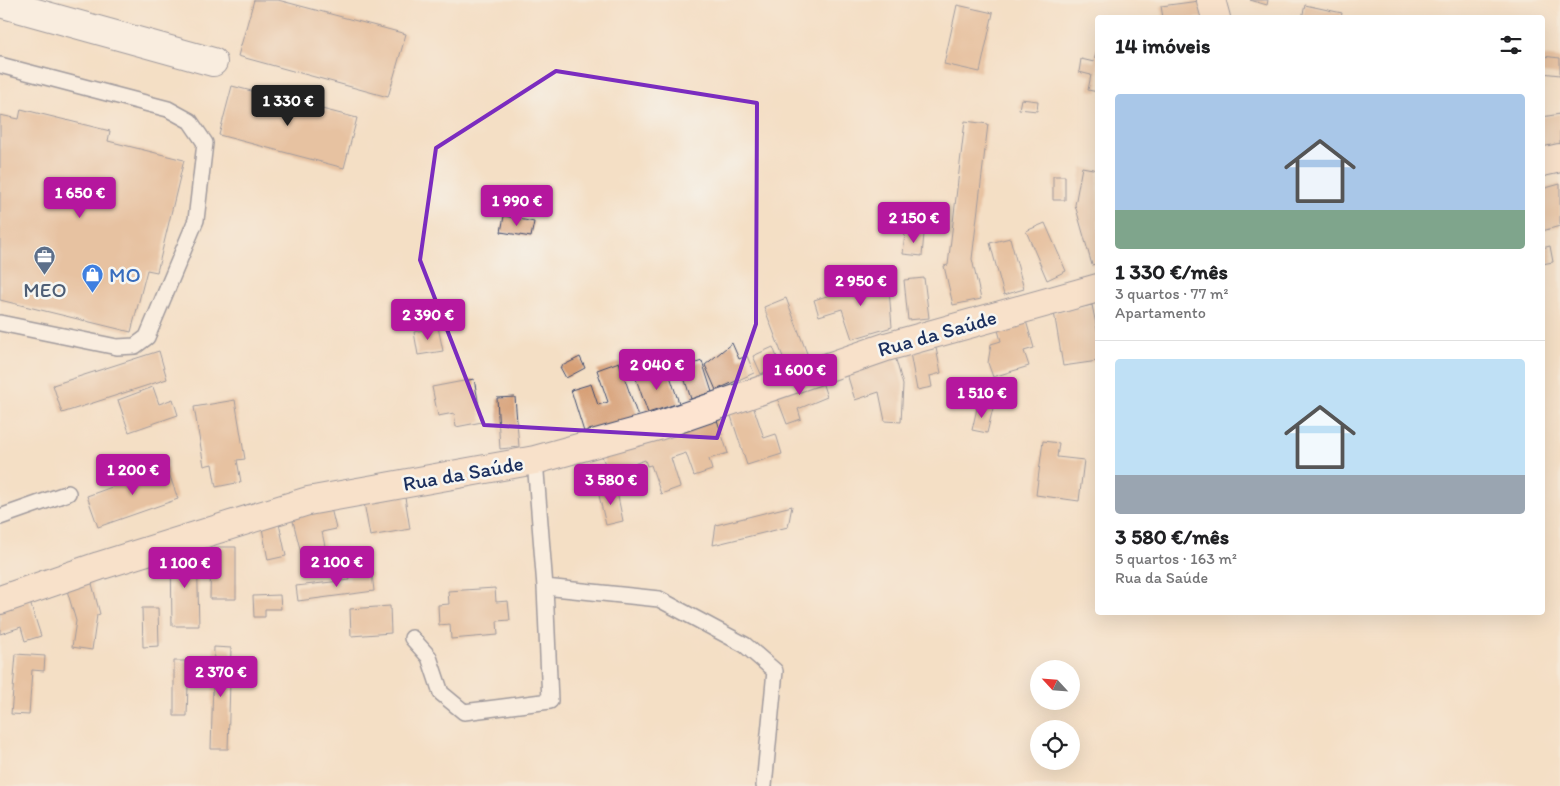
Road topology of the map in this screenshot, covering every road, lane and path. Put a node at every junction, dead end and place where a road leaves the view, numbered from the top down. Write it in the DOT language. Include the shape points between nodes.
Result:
graph roads {
  1 [pos="1212,0"];
  2 [pos="15,4"];
  3 [pos="1215,15"];
  4 [pos="213,62"];
  5 [pos="0,65"];
  6 [pos="1560,158"];
  7 [pos="1545,161"];
  8 [pos="1095,289"];
  9 [pos="0,323"];
  10 [pos="534,460"];
  11 [pos="68,493"];
  12 [pos="0,517"];
  13 [pos="544,587"];
  14 [pos="2,595"];
  15 [pos="412,638"];
  16 [pos="764,786"];
  1 -- 3 [label="street"];
  2 -- 4 [label="street"];
  5 -- 9 [label="lane" via="168,109 190,121 205,143 196,220 147,337 135,346 117,347"];
  6 -- 7 [label="street"];
  8 -- 10 [label="street, Rua da Saúde" via="886,347 658,426"];
  10 -- 13 [label="lane"];
  10 -- 14 [label="street, Rua da Saúde" via="308,501"];
  11 -- 12 [label="lane"];
  13 -- 15 [label="lane" via="550,701 464,712 441,693 429,657"];
  13 -- 16 [label="lane" via="660,599 745,645 775,671"];
}
